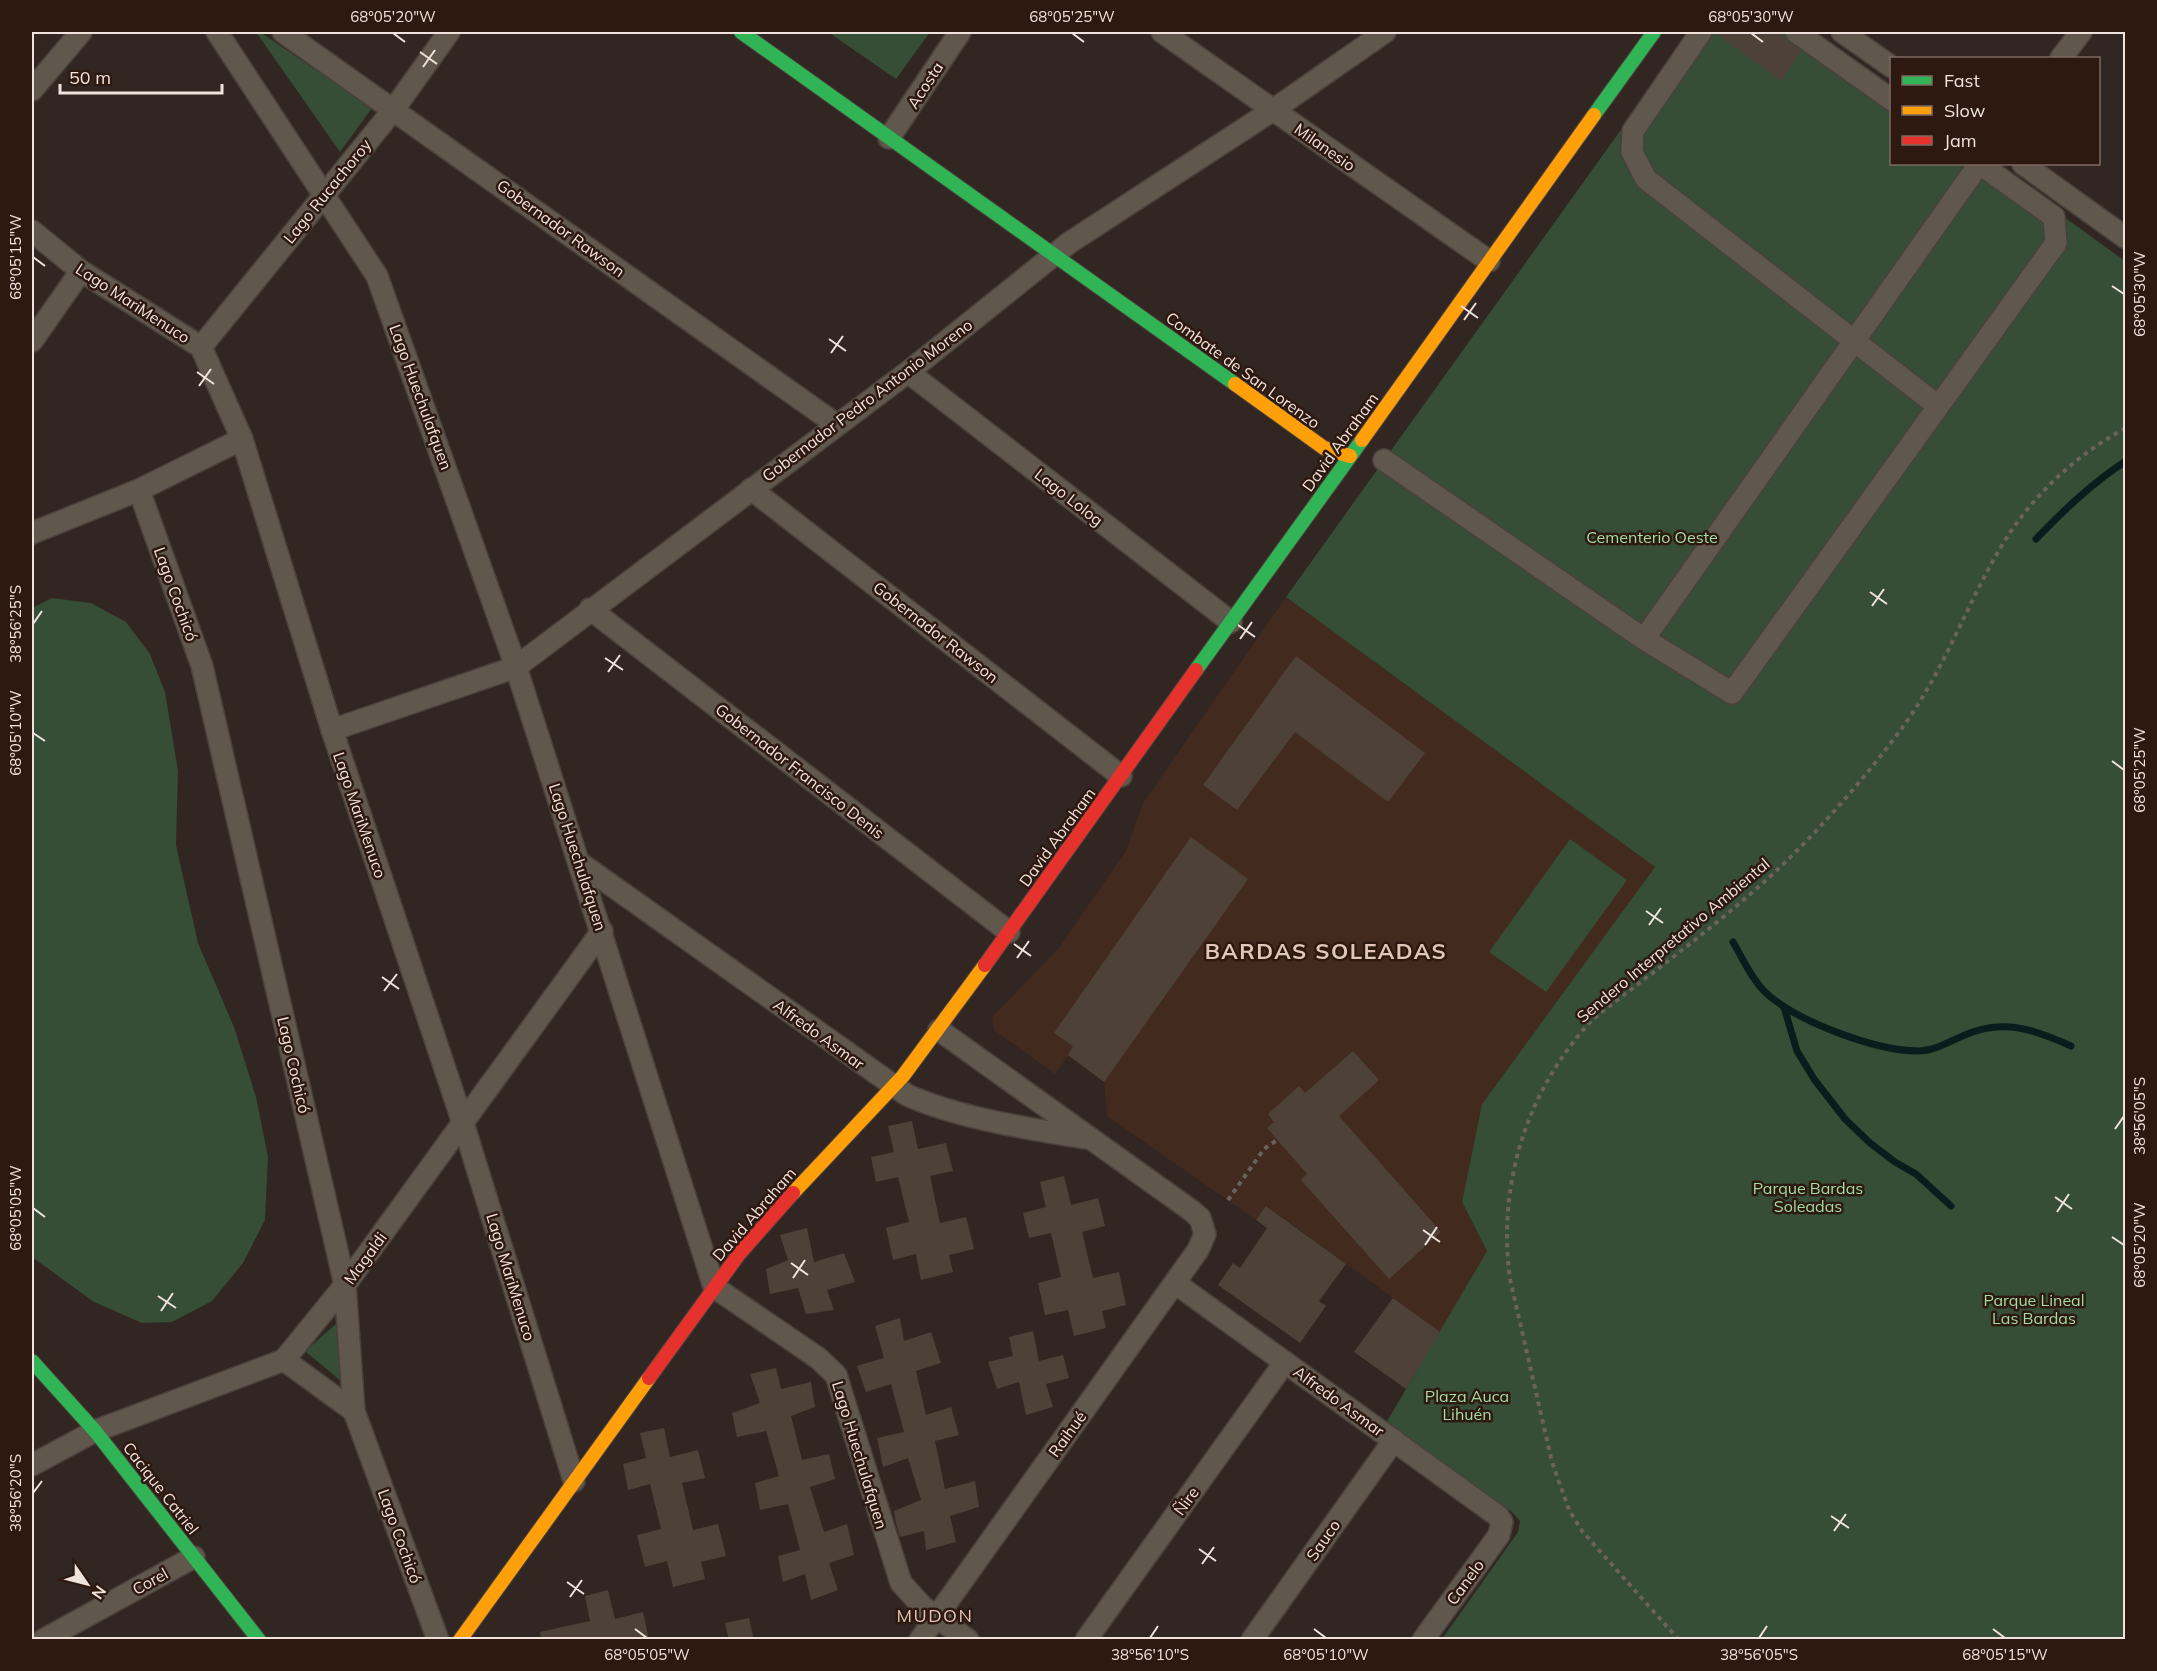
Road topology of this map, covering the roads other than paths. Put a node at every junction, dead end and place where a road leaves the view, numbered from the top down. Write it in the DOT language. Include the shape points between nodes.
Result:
graph roads {
  1 [pos="81,32"];
  2 [pos="217,32"];
  3 [pos="283,32"];
  4 [pos="449,32"];
  5 [pos="741,32"];
  6 [pos="960,32"];
  7 [pos="1162,32"];
  8 [pos="1385,32"];
  9 [pos="1654,32"];
  10 [pos="1701,32"];
  11 [pos="1796,32"];
  12 [pos="1842,32"];
  13 [pos="2081,32"];
  14 [pos="1868,39"];
  15 [pos="2062,57"];
  16 [pos="1890,65"];
  17 [pos="32,90"];
  18 [pos="1890,99"];
  19 [pos="394,109"];
  20 [pos="1273,110"];
  21 [pos="897,126"];
  22 [pos="1978,165"];
  23 [pos="1980,165"];
  24 [pos="2024,165"];
  25 [pos="324,194"];
  26 [pos="32,231"];
  27 [pos="2126,238"];
  28 [pos="1065,246"];
  29 [pos="1489,261"];
  30 [pos="81,271"];
  31 [pos="32,341"];
  32 [pos="1854,341"];
  33 [pos="201,347"];
  34 [pos="908,372"];
  35 [pos="1938,406"];
  36 [pos="837,425"];
  37 [pos="242,439"];
  38 [pos="1341,439"];
  39 [pos="1350,456"];
  40 [pos="1384,460"];
  41 [pos="751,489"];
  42 [pos="139,490"];
  43 [pos="32,533"];
  44 [pos="590,609"];
  45 [pos="1231,622"];
  46 [pos="1644,639"];
  47 [pos="516,667"];
  48 [pos="332,730"];
  49 [pos="1121,776"];
  50 [pos="580,863"];
  51 [pos="602,931"];
  52 [pos="1009,932"];
  53 [pos="939,1030"];
  54 [pos="894,1088"];
  55 [pos="463,1123"];
  56 [pos="1088,1138"];
  57 [pos="1204,1226"];
  58 [pos="1175,1283"];
  59 [pos="345,1285"];
  60 [pos="714,1287"];
  61 [pos="284,1360"];
  62 [pos="32,1362"];
  63 [pos="1285,1362"];
  64 [pos="354,1411"];
  65 [pos="95,1431"];
  66 [pos="1394,1440"];
  67 [pos="32,1465"];
  68 [pos="574,1481"];
  69 [pos="1502,1522"];
  70 [pos="194,1557"];
  71 [pos="937,1617"];
  72 [pos="43,1640"];
  73 [pos="260,1640"];
  74 [pos="438,1640"];
  75 [pos="460,1640"];
  76 [pos="920,1640"];
  77 [pos="968,1640"];
  78 [pos="1086,1640"];
  79 [pos="1252,1640"];
  80 [pos="1423,1640"];
  1 -- 17 [label="street"];
  2 -- 25 [label="street, Lago Huechulafquen"];
  3 -- 19 [label="street, Gobernador Rawson"];
  4 -- 19 [label="street, Lago Rucachoroy"];
  5 -- 21 [label="main road, Combate de San Lorenzo"];
  6 -- 21 [label="street, Acosta"];
  7 -- 20 [label="street, Milanesio"];
  8 -- 20 [label="street, Gobernador Pedro Antonio Moreno"];
  9 -- 29 [label="main road, David Abraham"];
  10 -- 32 [label="street" via="1633,131 1632,152 1646,178"];
  11 -- 18 [label="street"];
  12 -- 14 [label="street"];
  13 -- 15 [label="street"];
  14 -- 16 [label="street"];
  19 -- 25 [label="street, Lago Rucachoroy"];
  19 -- 36 [label="street, Gobernador Rawson"];
  20 -- 28 [label="street, Gobernador Pedro Antonio Moreno"];
  20 -- 29 [label="street, Milanesio"];
  21 -- 28 [label="main road, Combate de San Lorenzo"];
  22 -- 32 [label="street"];
  23 -- 35 [label="street" via="2054,217 2056,243"];
  24 -- 27 [label="street"];
  25 -- 33 [label="street, Lago Rucachoroy"];
  25 -- 47 [label="street, Lago Huechulafquen" via="377,276"];
  26 -- 30 [label="street, Lago MariMenuco"];
  28 -- 34 [label="street, Gobernador Pedro Antonio Moreno"];
  28 -- 39 [label="main road, Combate de San Lorenzo" via="1324,448"];
  29 -- 39 [label="main road, David Abraham"];
  30 -- 31 [label="street"];
  30 -- 33 [label="street, Lago MariMenuco"];
  32 -- 35 [label="street"];
  32 -- 46 [label="street"];
  33 -- 37 [label="street, Lago MariMenuco"];
  34 -- 36 [label="street, Gobernador Pedro Antonio Moreno"];
  34 -- 45 [label="street, Lago Lolog"];
  35 -- 46 [label="street" via="1732,693"];
  36 -- 41 [label="street, Gobernador Pedro Antonio Moreno"];
  37 -- 42 [label="street"];
  37 -- 48 [label="street, Lago MariMenuco"];
  38 -- 39 [label="main road"];
  39 -- 45 [label="main road, David Abraham"];
  40 -- 46 [label="street"];
  41 -- 44 [label="street, Gobernador Pedro Antonio Moreno"];
  41 -- 49 [label="street, Gobernador Rawson"];
  42 -- 43 [label="street"];
  42 -- 59 [label="street, Lago Cochicó" via="202,666"];
  44 -- 47 [label="street, Gobernador Pedro Antonio Moreno"];
  44 -- 52 [label="street, Gobernador Francisco Denis"];
  45 -- 49 [label="main road, David Abraham"];
  47 -- 48 [label="street, Gobernador Pedro Antonio Moreno"];
  47 -- 50 [label="street, Lago Huechulafquen"];
  48 -- 55 [label="street, Lago MariMenuco"];
  49 -- 52 [label="main road, David Abraham"];
  50 -- 51 [label="street, Lago Huechulafquen"];
  50 -- 54 [label="street, Alfredo Asmar"];
  51 -- 55 [label="street, Magaldi"];
  51 -- 60 [label="street, Lago Huechulafquen"];
  52 -- 53 [label="main road, David Abraham"];
  53 -- 54 [label="main road, David Abraham"];
  53 -- 56 [label="street, Alfredo Asmar"];
  54 -- 56 [label="street, Alfredo Asmar" via="939,1106 1031,1129"];
  54 -- 60 [label="main road, David Abraham" via="775,1211"];
  55 -- 59 [label="street, Magaldi"];
  55 -- 68 [label="street, Lago MariMenuco"];
  56 -- 57 [label="street, Alfredo Asmar" via="1192,1211"];
  57 -- 58 [label="street, Raihué" via="1203,1243"];
  58 -- 63 [label="street, Alfredo Asmar"];
  58 -- 71 [label="street, Raihué"];
  59 -- 61 [label="street, Magaldi"];
  59 -- 64 [label="street, Lago Cochicó"];
  60 -- 68 [label="main road, David Abraham"];
  60 -- 71 [label="street, Lago Huechulafquen" via="818,1358 836,1375 895,1569 910,1596"];
  61 -- 64 [label="street"];
  61 -- 65 [label="street"];
  62 -- 65 [label="main road, Cacique Catriel"];
  63 -- 66 [label="street, Alfredo Asmar"];
  63 -- 78 [label="street, Ñire"];
  64 -- 74 [label="street, Lago Cochicó"];
  65 -- 67 [label="street"];
  65 -- 70 [label="main road, Cacique Catriel"];
  66 -- 69 [label="street, Alfredo Asmar"];
  66 -- 79 [label="street, Sauco"];
  68 -- 75 [label="main road, David Abraham"];
  69 -- 80 [label="street, Canelo" via="1499,1535"];
  70 -- 72 [label="street, Corel"];
  70 -- 73 [label="main road, Cacique Catriel"];
  71 -- 76 [label="street, Raihué"];
  71 -- 77 [label="street, Lago Huechulafquen"];
}
